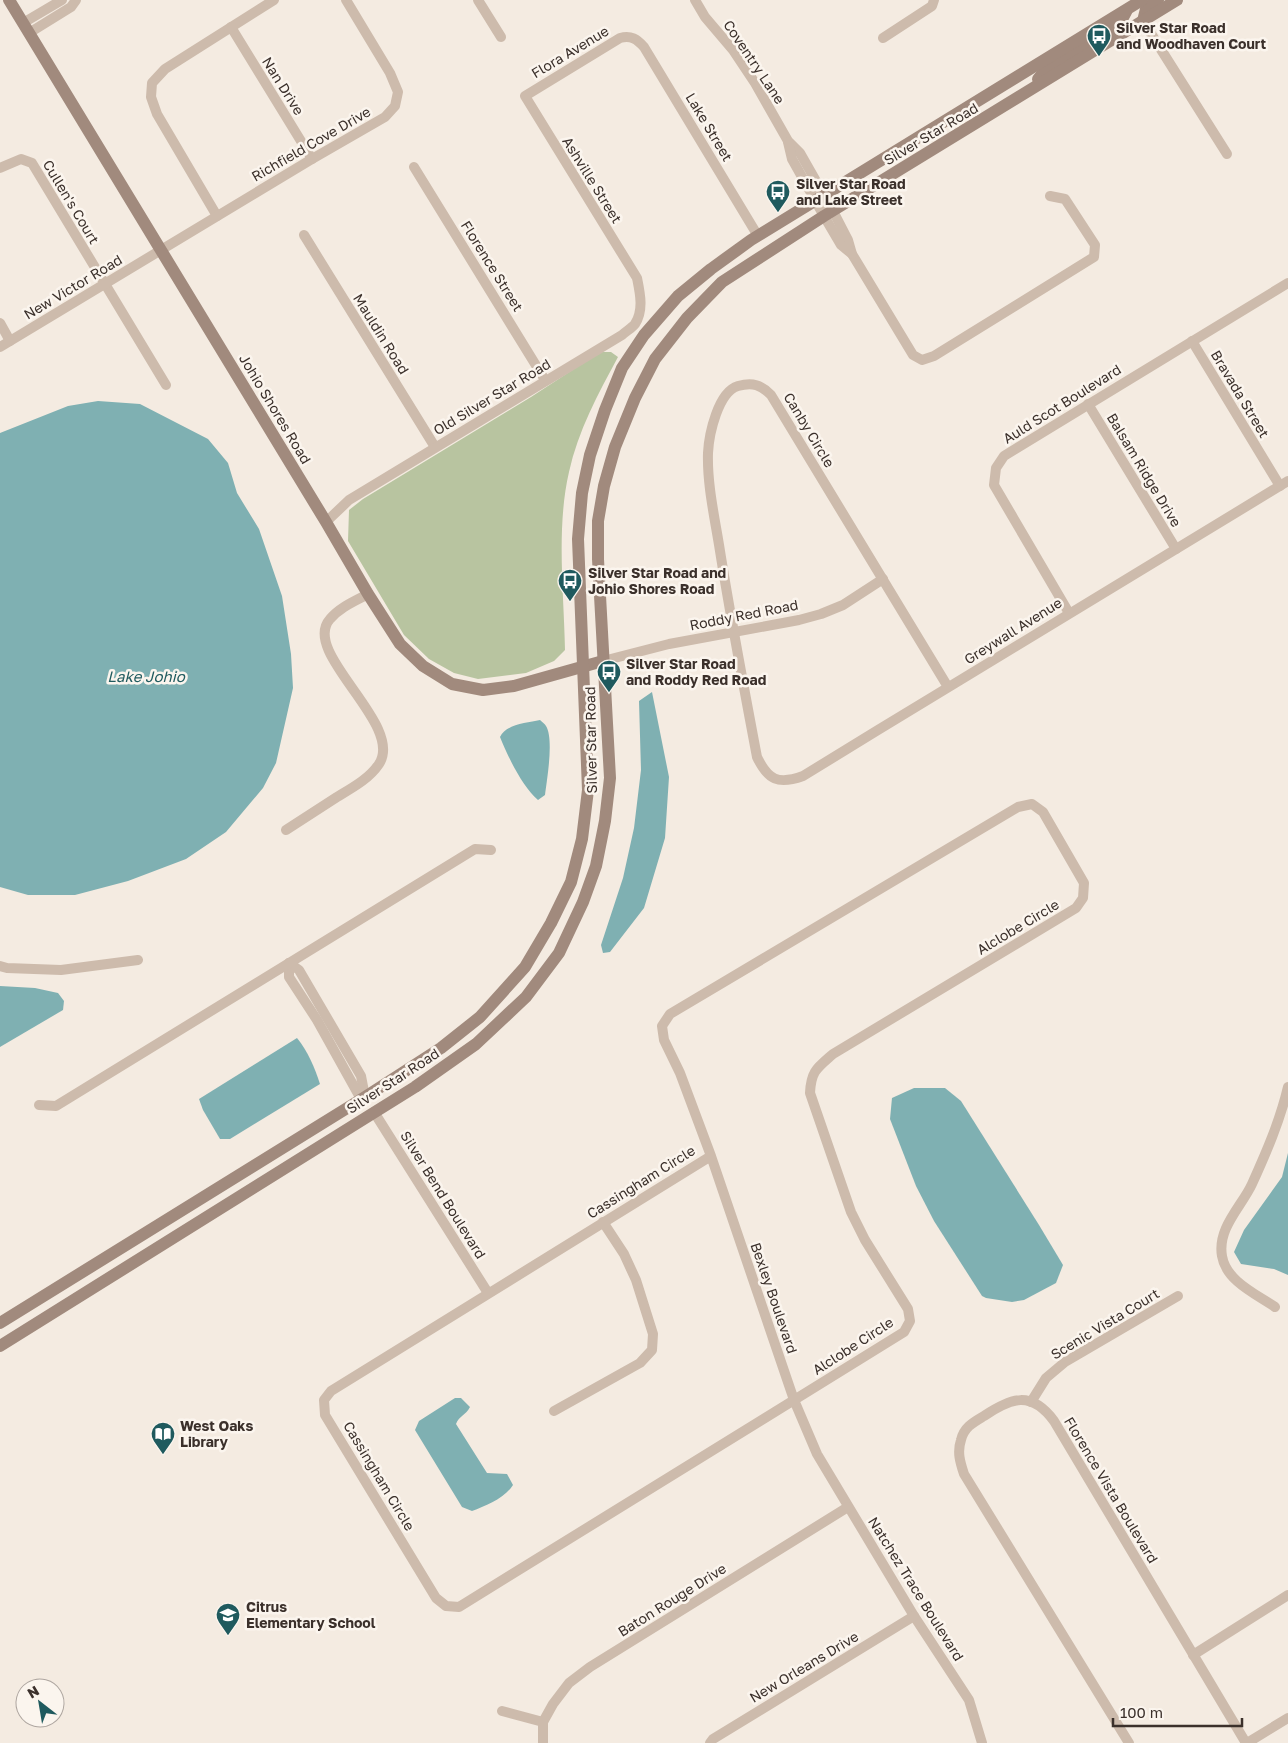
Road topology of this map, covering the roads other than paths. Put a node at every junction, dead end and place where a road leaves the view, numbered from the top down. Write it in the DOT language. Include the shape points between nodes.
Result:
graph roads {
  1 [pos="9,0"];
  2 [pos="62,0"];
  3 [pos="76,0"];
  4 [pos="274,0"];
  5 [pos="346,0"];
  6 [pos="478,0"];
  7 [pos="695,0"];
  8 [pos="934,0"];
  9 [pos="1142,0"];
  10 [pos="1158,0"];
  11 [pos="1177,0"];
  12 [pos="1127,10"];
  13 [pos="1143,21"];
  14 [pos="231,27"];
  15 [pos="26,28"];
  16 [pos="502,37"];
  17 [pos="632,37"];
  18 [pos="883,38"];
  19 [pos="1026,94"];
  20 [pos="525,96"];
  21 [pos="1227,154"];
  22 [pos="312,158"];
  23 [pos="414,167"];
  24 [pos="0,168"];
  25 [pos="1050,196"];
  26 [pos="820,197"];
  27 [pos="829,214"];
  28 [pos="217,216"];
  29 [pos="304,235"];
  30 [pos="758,236"];
  31 [pos="161,251"];
  32 [pos="636,278"];
  33 [pos="1288,283"];
  34 [pos="104,284"];
  35 [pos="0,323"];
  36 [pos="10,341"];
  37 [pos="1192,341"];
  38 [pos="0,347"];
  39 [pos="546,380"];
  40 [pos="166,385"];
  41 [pos="1088,404"];
  42 [pos="435,447"];
  43 [pos="1284,484"];
  44 [pos="326,522"];
  45 [pos="1176,549"];
  46 [pos="883,579"];
  47 [pos="368,594"];
  48 [pos="1069,613"];
  49 [pos="733,631"];
  50 [pos="604,661"];
  51 [pos="583,668"];
  52 [pos="948,687"];
  53 [pos="757,757"];
  54 [pos="286,830"];
  55 [pos="491,850"];
  56 [pos="138,960"];
  57 [pos="289,963"];
  58 [pos="0,966"];
  59 [pos="480,1017"];
  60 [pos="1288,1088"];
  61 [pos="363,1098"];
  62 [pos="39,1105"];
  63 [pos="374,1112"];
  64 [pos="710,1156"];
  65 [pos="269,1178"];
  66 [pos="603,1222"];
  67 [pos="90,1267"];
  68 [pos="488,1293"];
  69 [pos="1178,1296"];
  70 [pos="1275,1307"];
  71 [pos="0,1323"];
  72 [pos="0,1333"];
  73 [pos="0,1346"];
  74 [pos="794,1400"];
  75 [pos="1031,1402"];
  76 [pos="554,1411"];
  77 [pos="815,1451"];
  78 [pos="848,1507"];
  79 [pos="1288,1595"];
  80 [pos="914,1616"];
  81 [pos="1193,1655"];
  82 [pos="502,1711"];
  83 [pos="1288,1718"];
  84 [pos="543,1722"];
  85 [pos="543,1743"];
  86 [pos="710,1743"];
  87 [pos="982,1743"];
  88 [pos="1129,1743"];
  89 [pos="1247,1743"];
  1 -- 15 [label="main road, Johio Shores Road"];
  2 -- 15 [label="street"];
  3 -- 15 [label="street" via="71,7"];
  4 -- 14 [label="street"];
  5 -- 22 [label="street, Richfield Cove Drive" via="390,73 398,92 395,106 385,117"];
  6 -- 16 [label="street"];
  7 -- 26 [label="street, Coventry Lane" via="755,83 788,141 800,153"];
  8 -- 18 [label="street" via="932,6"];
  9 -- 12 [label="main road, Silver Star Road"];
  10 -- 13 [label="main road" via="1146,9"];
  11 -- 13 [label="main road, Silver Star Road"];
  12 -- 19 [label="main road" via="1119,25 1043,73"];
  12 -- 26 [label="main road, Silver Star Road"];
  13 -- 19 [label="main road, Silver Star Road"];
  13 -- 21 [label="street"];
  14 -- 22 [label="street, Nan Drive"];
  14 -- 28 [label="street" via="165,69 152,83 151,97 157,114"];
  15 -- 31 [label="main road, Johio Shores Road"];
  17 -- 20 [label="street, Flora Avenue" via="620,38"];
  17 -- 30 [label="street, Lake Street" via="644,47"];
  19 -- 27 [label="main road, Silver Star Road"];
  20 -- 32 [label="street, Ashville Street"];
  22 -- 28 [label="street, Richfield Cove Drive"];
  23 -- 39 [label="street, Florence Street"];
  24 -- 34 [label="street, Cullen's Court" via="21,159 32,162"];
  25 -- 27 [label="street, Coventry Lane" via="1065,199 1095,245 1094,257 934,356 922,360 913,355 852,254 841,245"];
  26 -- 27 [label="street, Coventry Lane"];
  26 -- 30 [label="main road, Silver Star Road"];
  27 -- 50 [label="main road, Silver Star Road" via="722,282 687,318 655,360 635,398 615,447 598,521"];
  28 -- 31 [label="street, Richfield Cove Drive"];
  29 -- 42 [label="street, Mauldin Road"];
  30 -- 51 [label="main road, Silver Star Road" via="678,296 644,335 615,384 590,455 582,493 578,539"];
  31 -- 34 [label="street, New Victor Road"];
  31 -- 44 [label="main road, Johio Shores Road"];
  32 -- 39 [label="street, Old Silver Star Road" via="641,305 636,323 622,335"];
  33 -- 37 [label="street, Auld Scot Boulevard"];
  34 -- 36 [label="street, New Victor Road"];
  34 -- 40 [label="street, Cullen's Court"];
  35 -- 36 [label="street"];
  36 -- 38 [label="street, New Victor Road"];
  37 -- 41 [label="street, Auld Scot Boulevard"];
  37 -- 43 [label="street, Bravada Street"];
  39 -- 42 [label="street, Old Silver Star Road"];
  41 -- 45 [label="street, Balsam Ridge Drive"];
  41 -- 48 [label="street, Auld Scot Boulevard" via="1004,456 996,468 994,485"];
  42 -- 44 [label="street, Old Silver Star Road" via="349,500"];
  43 -- 45 [label="street, Greywall Avenue"];
  44 -- 47 [label="main road, Johio Shores Road"];
  45 -- 48 [label="street, Greywall Avenue"];
  46 -- 49 [label="street, Roddy Red Road" via="843,605 822,614"];
  46 -- 49 [label="street, Canby Circle" via="771,395 762,386 750,383 735,387 723,398 712,426 708,452 710,485"];
  46 -- 52 [label="street, Canby Circle"];
  47 -- 51 [label="main road, Johio Shores Road" via="400,644 424,666 452,684 483,690 514,686"];
  47 -- 54 [label="street" via="328,620 324,634 328,650 378,728 384,746 380,763 366,779"];
  48 -- 52 [label="street, Greywall Avenue"];
  49 -- 50 [label="street, Roddy Red Road"];
  49 -- 53 [label="street, Canby Circle"];
  50 -- 51 [label="main road, Johio Shores Road"];
  50 -- 63 [label="main road, Silver Star Road" via="610,778 605,821 596,866 559,953 526,997 476,1044"];
  51 -- 59 [label="main road, Silver Star Road" via="588,790 582,839 571,882 526,967"];
  52 -- 53 [label="street, Greywall Avenue" via="803,776 788,781 772,778 763,770"];
  55 -- 57 [label="street" via="474,849"];
  56 -- 58 [label="street" via="61,970"];
  57 -- 61 [label="street" via="299,970 328,1029 361,1076"];
  57 -- 62 [label="street" via="56,1106"];
  59 -- 61 [label="main road, Silver Star Road" via="441,1048"];
  59 -- 63 [label="main road" via="470,1033 386,1091"];
  60 -- 70 [label="street" via="1246,1198 1222,1238 1222,1256 1230,1274"];
  61 -- 65 [label="main road" via="364,1104 343,1122 266,1169"];
  61 -- 67 [label="main road, Silver Star Road"];
  63 -- 65 [label="main road, Silver Star Road"];
  63 -- 68 [label="street, Silver Bend Boulevard"];
  64 -- 66 [label="street, Cassingham Circle"];
  64 -- 74 [label="street, Bexley Boulevard"];
  64 -- 74 [label="street, Alclobe Circle" via="680,1073 664,1040 662,1026 670,1014 1018,807 1032,804 1043,812 1084,883 1083,898 1076,908 833,1054 810,1079 810,1093 851,1212 908,1309 910,1321 904,1332"];
  65 -- 73 [label="main road, Silver Star Road"];
  66 -- 68 [label="street, Cassingham Circle"];
  66 -- 76 [label="street" via="636,1280 653,1334 652,1350 640,1363"];
  67 -- 71 [label="main road, Silver Star Road"];
  67 -- 72 [label="main road" via="88,1277"];
  68 -- 74 [label="street, Cassingham Circle" via="331,1391 324,1400 325,1415 436,1598 446,1606 459,1607"];
  69 -- 75 [label="street, Scenic Vista Court" via="1065,1362 1046,1378"];
  74 -- 77 [label="street, Bexley Boulevard"];
  75 -- 81 [label="street, Florence Vista Boulevard" via="1047,1411 1054,1421"];
  75 -- 88 [label="street" via="1016,1399 1002,1404 967,1426 961,1439 959,1457 964,1474"];
  77 -- 78 [label="street, Natchez Trace Boulevard"];
  78 -- 80 [label="street, Natchez Trace Boulevard"];
  78 -- 84 [label="street, Baton Rouge Drive" via="590,1667 569,1683"];
  79 -- 81 [label="street"];
  80 -- 86 [label="street, New Orleans Drive" via="721,1733"];
  80 -- 87 [label="street, Natchez Trace Boulevard" via="969,1700"];
  81 -- 89 [label="street, Florence Vista Boulevard"];
  82 -- 84 [label="street"];
  83 -- 89 [label="street, Florence Vista Boulevard"];
  84 -- 85 [label="street"];
}
